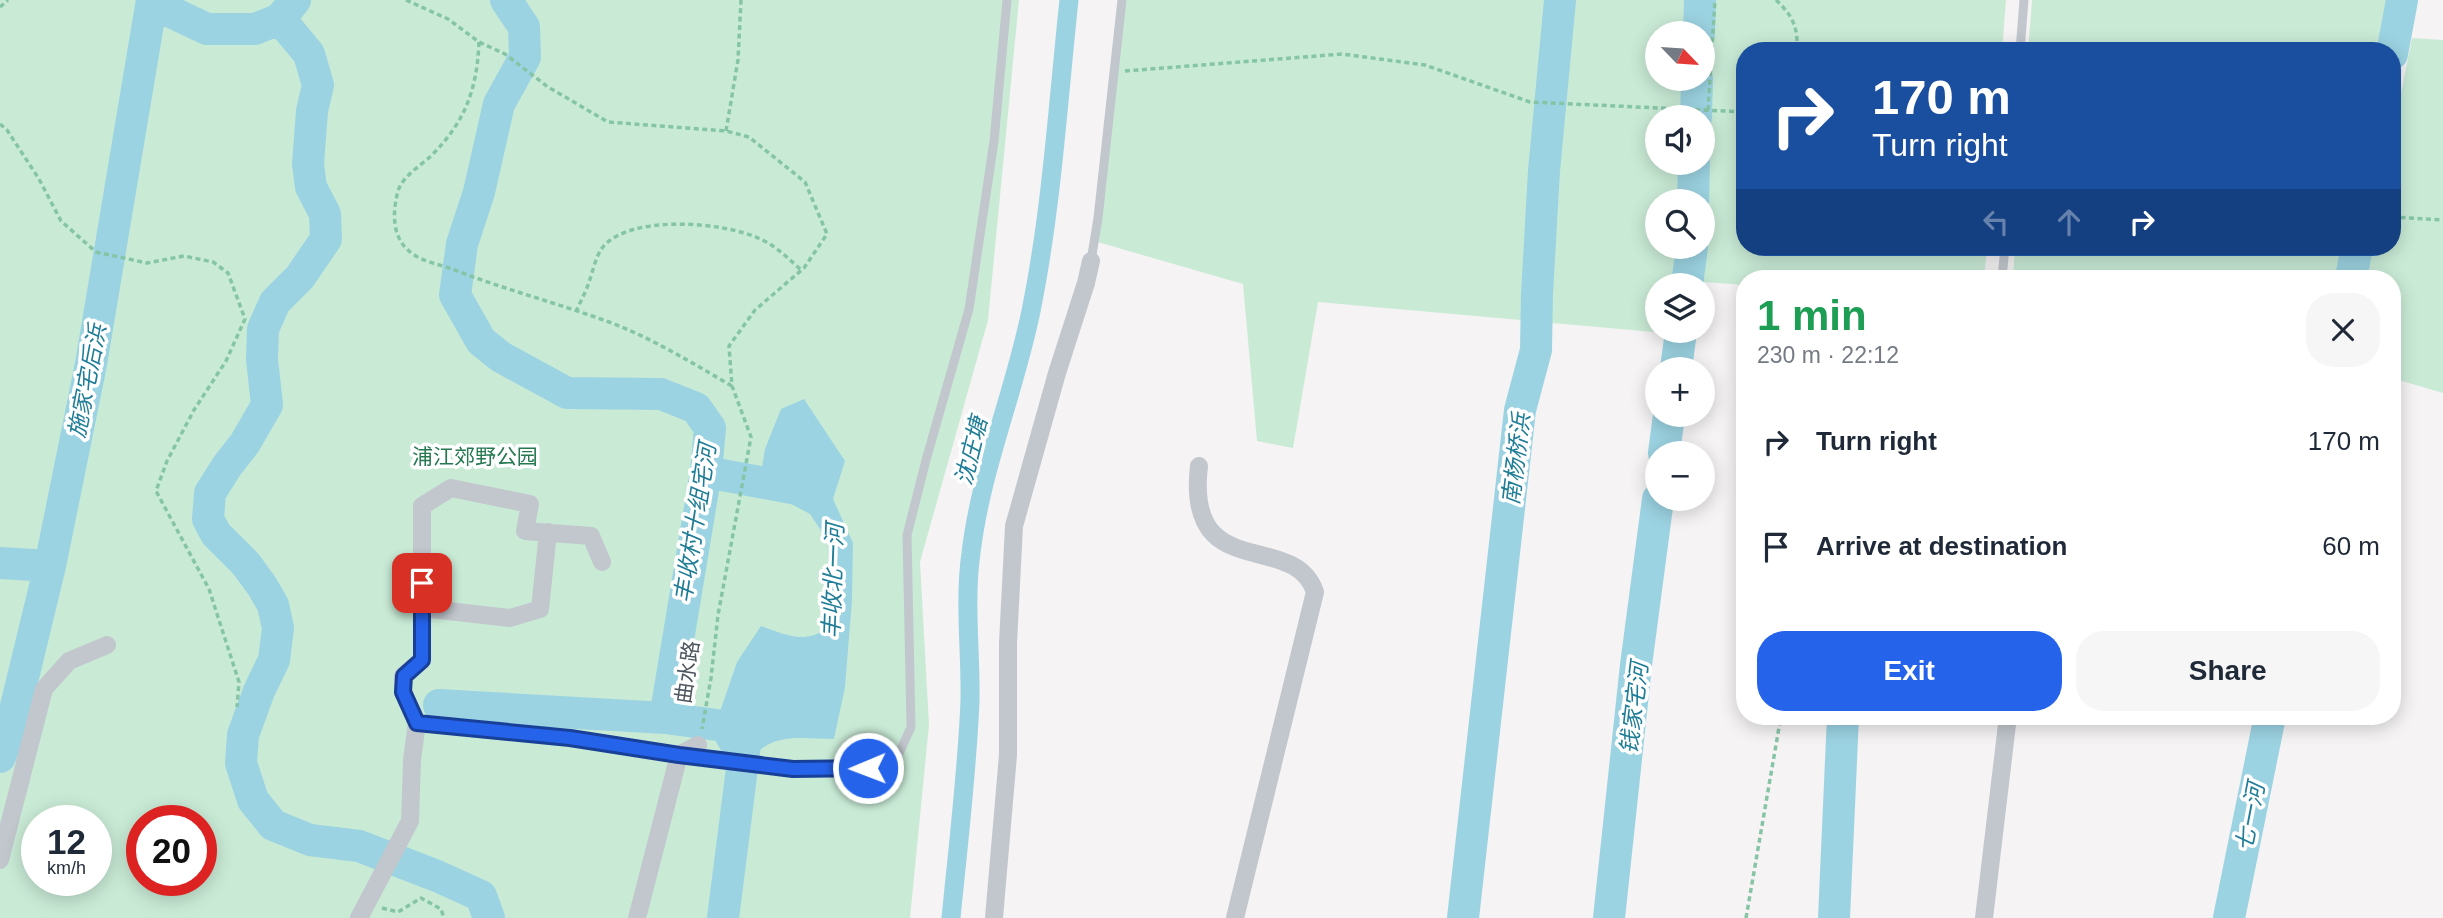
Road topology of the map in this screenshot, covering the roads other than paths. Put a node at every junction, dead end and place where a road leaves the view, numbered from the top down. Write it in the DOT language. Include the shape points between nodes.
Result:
graph roads {
  1 [pos="1007,0"];
  2 [pos="1122,0"];
  3 [pos="2024,0"];
  4 [pos="2021,42"];
  5 [pos="1091,261"];
  6 [pos="1199,466"];
  7 [pos="548,532"];
  8 [pos="602,562"];
  9 [pos="422,608"];
  10 [pos="107,645"];
  11 [pos="417,723"];
  12 [pos="2007,725"];
  13 [pos="698,745"];
  14 [pos="679,755"];
  15 [pos="0,860"];
  16 [pos="363,911"];
  17 [pos="637,918"];
  18 [pos="994,918"];
  19 [pos="1235,918"];
  20 [pos="1984,918"];
  1 -- 14 [label="lane" via="994,141 969,309 907,536 911,727 893,767 793,769"];
  2 -- 5 [label="lane"];
  3 -- 4 [label="lane"];
  5 -- 18 [label="street" via="1014,526 1008,755"];
  6 -- 19 [label="street" via="1196,488 1213,535 1227,545 1283,562 1311,582 1315,592"];
  7 -- 8 [label="street" via="591,536"];
  7 -- 9 [label="street" via="540,609 510,618"];
  7 -- 9 [label="street" via="526,531 530,504 451,488 422,506"];
  9 -- 11 [label="street" via="422,660 404,676 403,692"];
  10 -- 15 [label="street" via="69,661 44,689"];
  11 -- 14 [label="lane" via="570,738"];
  11 -- 16 [label="street" via="410,821"];
  12 -- 20 [label="street"];
  13 -- 14 [label="street"];
  14 -- 17 [label="street"];
}
